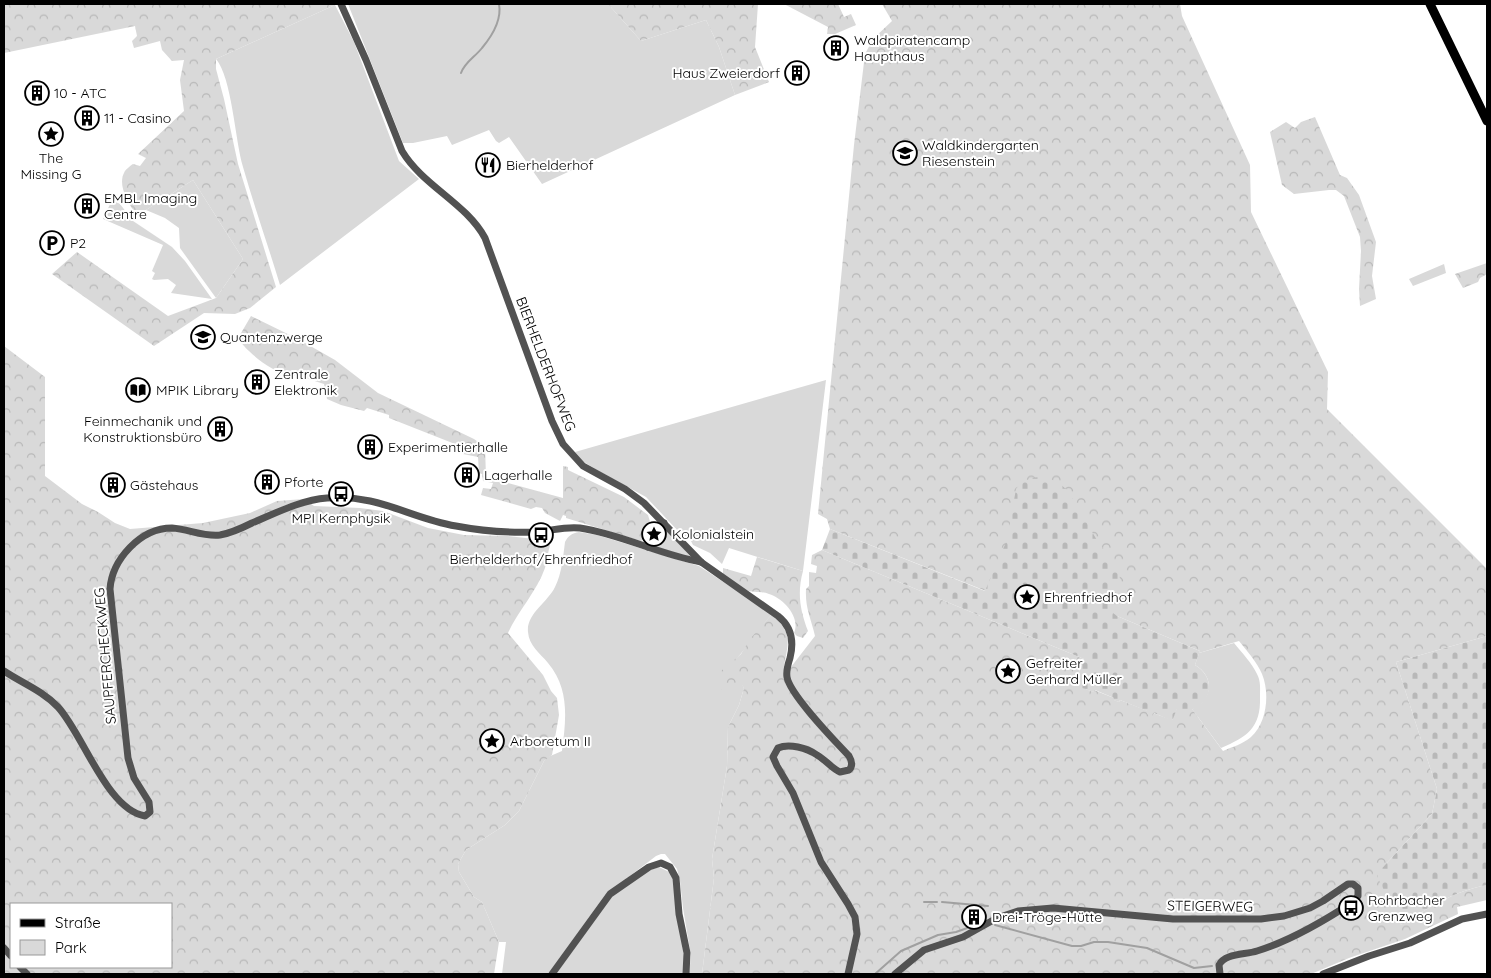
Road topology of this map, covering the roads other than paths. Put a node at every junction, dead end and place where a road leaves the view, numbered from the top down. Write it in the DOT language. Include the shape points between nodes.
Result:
graph roads {
  1 [pos="341,4"];
  2 [pos="1430,4"];
  3 [pos="1487,121"];
  4 [pos="664,522"];
  5 [pos="648,547"];
  6 [pos="701,562"];
  7 [pos="4,671"];
  8 [pos="1487,914"];
  9 [pos="552,974"];
  10 [pos="686,974"];
  11 [pos="848,974"];
  12 [pos="895,974"];
  13 [pos="1220,974"];
  14 [pos="1324,974"];
  1 -- 4 [label="street, BIERHELDERHOFWEG" via="407,159 472,221 485,238 561,440 583,466 635,496"];
  2 -- 3 [label="main road"];
  4 -- 5 [label="street" via="661,538"];
  4 -- 6 [label="street, BIERHELDERHOFWEG"];
  5 -- 6 [label="street, SAUPFERCHECKWEG"];
  5 -- 7 [label="street, SAUPFERCHECKWEG" via="578,528 533,532 465,528 371,500 348,498 325,498 301,504 220,535 170,528 149,535 119,560 110,593 128,758 131,771 150,806 150,812 144,816 118,799 52,700"];
  6 -- 11 [label="street, BIERHELDERHOFWEG" via="786,624 792,641 786,672 789,683 851,759 851,768 842,772 816,754 797,748 781,747 775,751 774,757 821,862 855,917 857,934"];
  8 -- 14 [label="street" via="1462,919 1410,943"];
  9 -- 10 [label="street" via="610,894 660,863 670,867 676,878 687,952"];
  12 -- 13 [label="street, STEIGERWEG" via="927,948 965,936 1012,912 1053,908 1173,919 1262,919 1310,908 1348,884 1358,888 1358,896 1353,902 1309,927 1263,949 1224,959 1218,965"];
}
